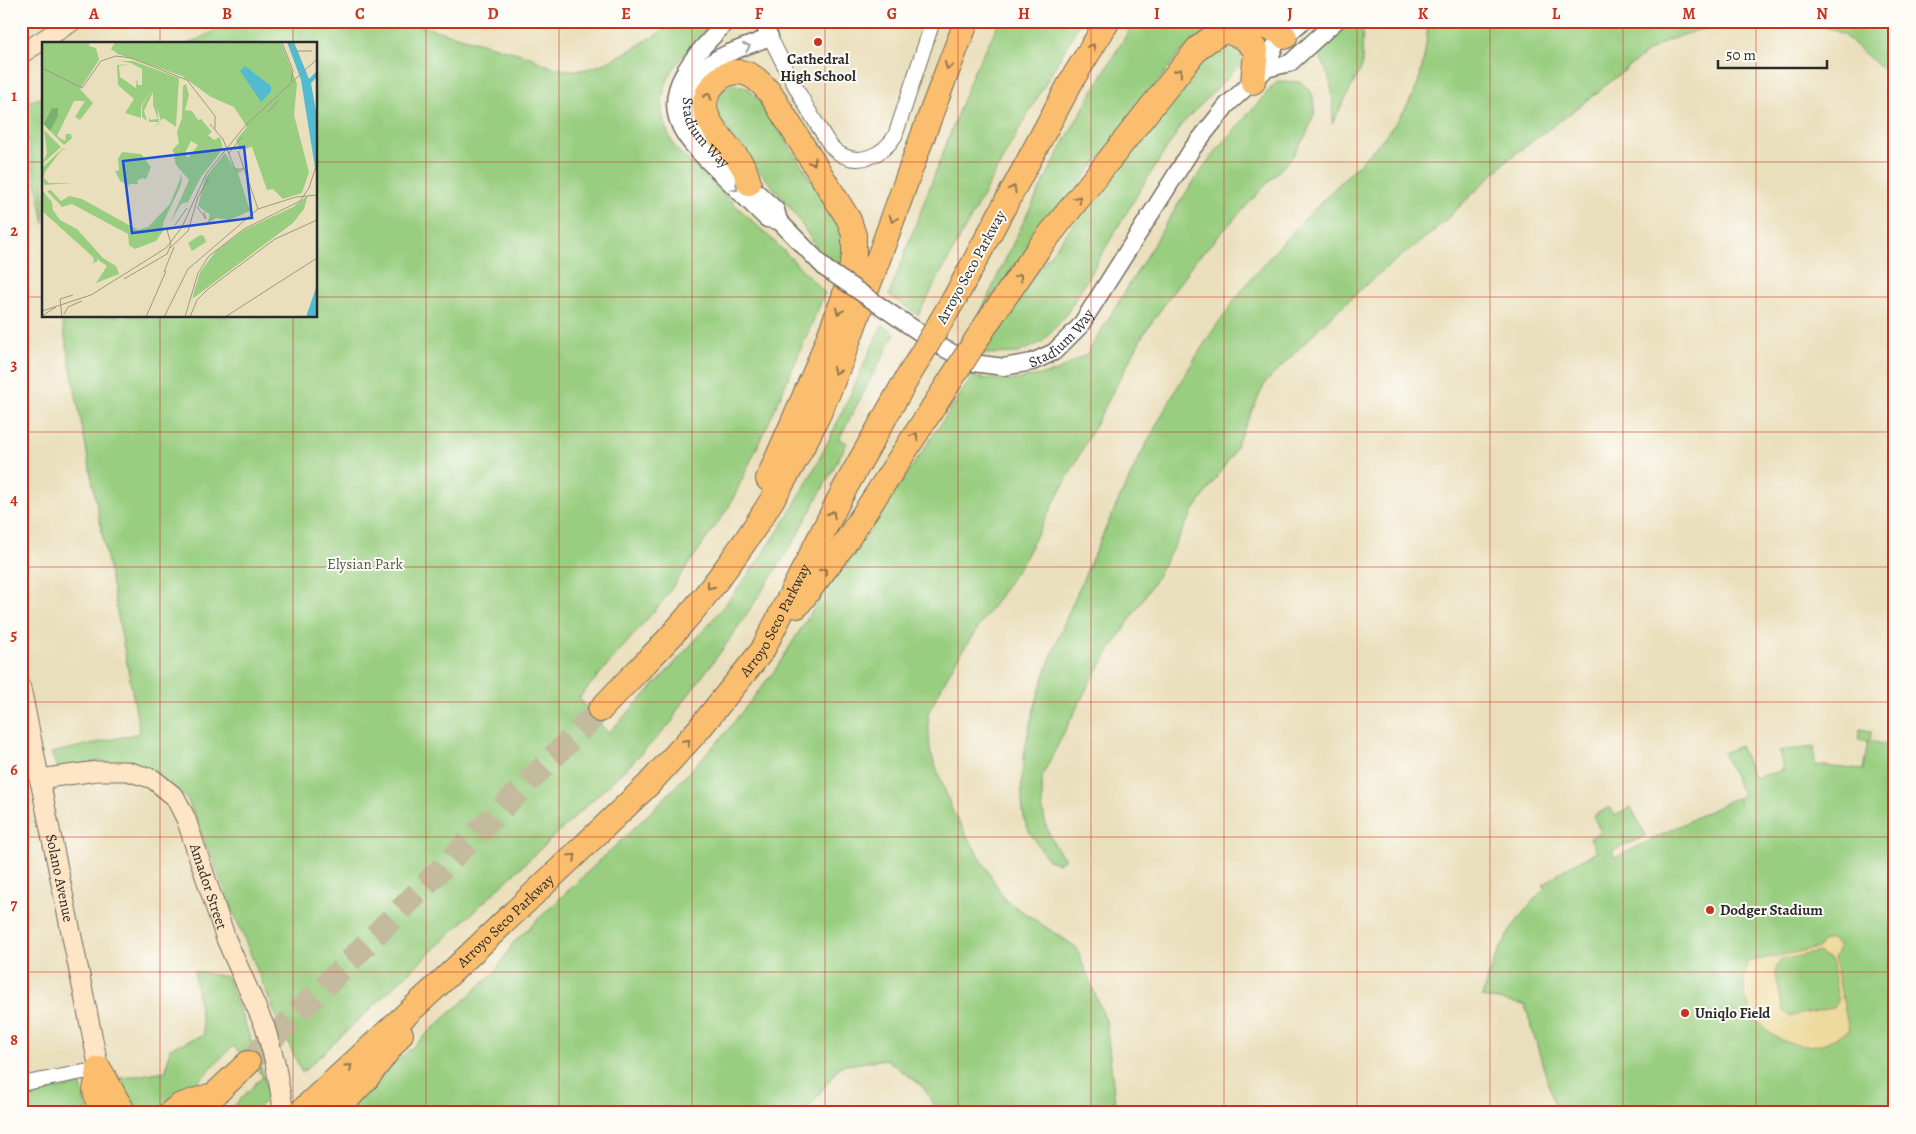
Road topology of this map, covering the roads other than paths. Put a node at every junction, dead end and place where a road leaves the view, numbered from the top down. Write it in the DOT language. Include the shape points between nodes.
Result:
graph roads {
  1 [pos="73,21"];
  2 [pos="727,21"];
  3 [pos="762,21"];
  4 [pos="933,21"];
  5 [pos="967,21"];
  6 [pos="1108,21"];
  7 [pos="1302,21"];
  8 [pos="1336,21"];
  9 [pos="1224,30"];
  10 [pos="770,37"];
  11 [pos="1285,37"];
  12 [pos="21,54"];
  13 [pos="1259,75"];
  14 [pos="749,183"];
  15 [pos="779,221"];
  16 [pos="735,554"];
  17 [pos="762,651"];
  18 [pos="21,688"];
  19 [pos="600,710"];
  20 [pos="39,779"];
  21 [pos="436,987"];
  22 [pos="248,1063"];
  23 [pos="99,1068"];
  24 [pos="21,1084"];
  25 [pos="218,1093"];
  26 [pos="306,1106"];
  27 [pos="100,1113"];
  28 [pos="125,1113"];
  29 [pos="170,1113"];
  30 [pos="195,1113"];
  31 [pos="284,1113"];
  32 [pos="334,1113"];
  1 -- 12 [label="main road"];
  2 -- 15 [label="street, Stadium Way, one-way" via="684,74 676,95 676,115 684,134 697,150 767,219"];
  3 -- 10 [label="street"];
  4 -- 10 [label="street" via="895,136 877,154 862,159 844,156 834,150 805,106"];
  5 -- 16 [label="highway, one-way" via="813,426 779,487"];
  17 -- 6 [label="highway, Arroyo Seco Parkway, one-way, bridge" via="845,488 957,294 1073,78"];
  7 -- 11 [label="street, Stadium Way"];
  8 -- 13 [label="street, Stadium Way" via="1290,63"];
  9 -- 11 [label="highway" via="1256,25 1281,32"];
  9 -- 13 [label="highway" via="1244,38 1256,50"];
  17 -- 9 [label="highway, one-way, bridge" via="845,543 1038,248 1198,48"];
  14 -- 10 [label="street, Stadium Way, one-way" via="696,132 688,110 689,98 697,76 709,64"];
  11 -- 13 [label="street, Stadium Way" via="1275,45"];
  13 -- 15 [label="street, Stadium Way, bridge" via="1227,105 1192,149 1080,326 1054,352 1032,362 1004,367 973,363 943,348 826,269"];
  14 -- 15 [label="street, Stadium Way" via="776,210"];
  14 -- 16 [label="highway, one-way" via="743,166 711,126 706,112 706,98 713,84 734,73 753,76 770,93 849,220 854,246 853,267 844,297 818,365"];
  16 -- 19 [label="highway, one-way" via="672,634"];
  21 -- 17 [label="highway, Arroyo Seco Parkway, one-way" via="648,785 699,729"];
  18 -- 20 [label="main road, Solano Avenue"];
  20 -- 23 [label="main road, Solano Avenue"];
  20 -- 31 [label="main road, Amador Street" via="97,771 127,772 153,779 175,797 186,819 226,939 265,1027"];
  26 -- 21 [label="highway, Arroyo Seco Parkway, one-way"];
  21 -- 32 [label="highway" via="368,1078"];
  22 -- 25 [label="highway"];
  23 -- 24 [label="street"];
  23 -- 27 [label="highway" via="96,1090"];
  23 -- 28 [label="highway" via="109,1082 116,1103"];
  25 -- 29 [label="highway" via="179,1106"];
  25 -- 30 [label="highway"];
}
